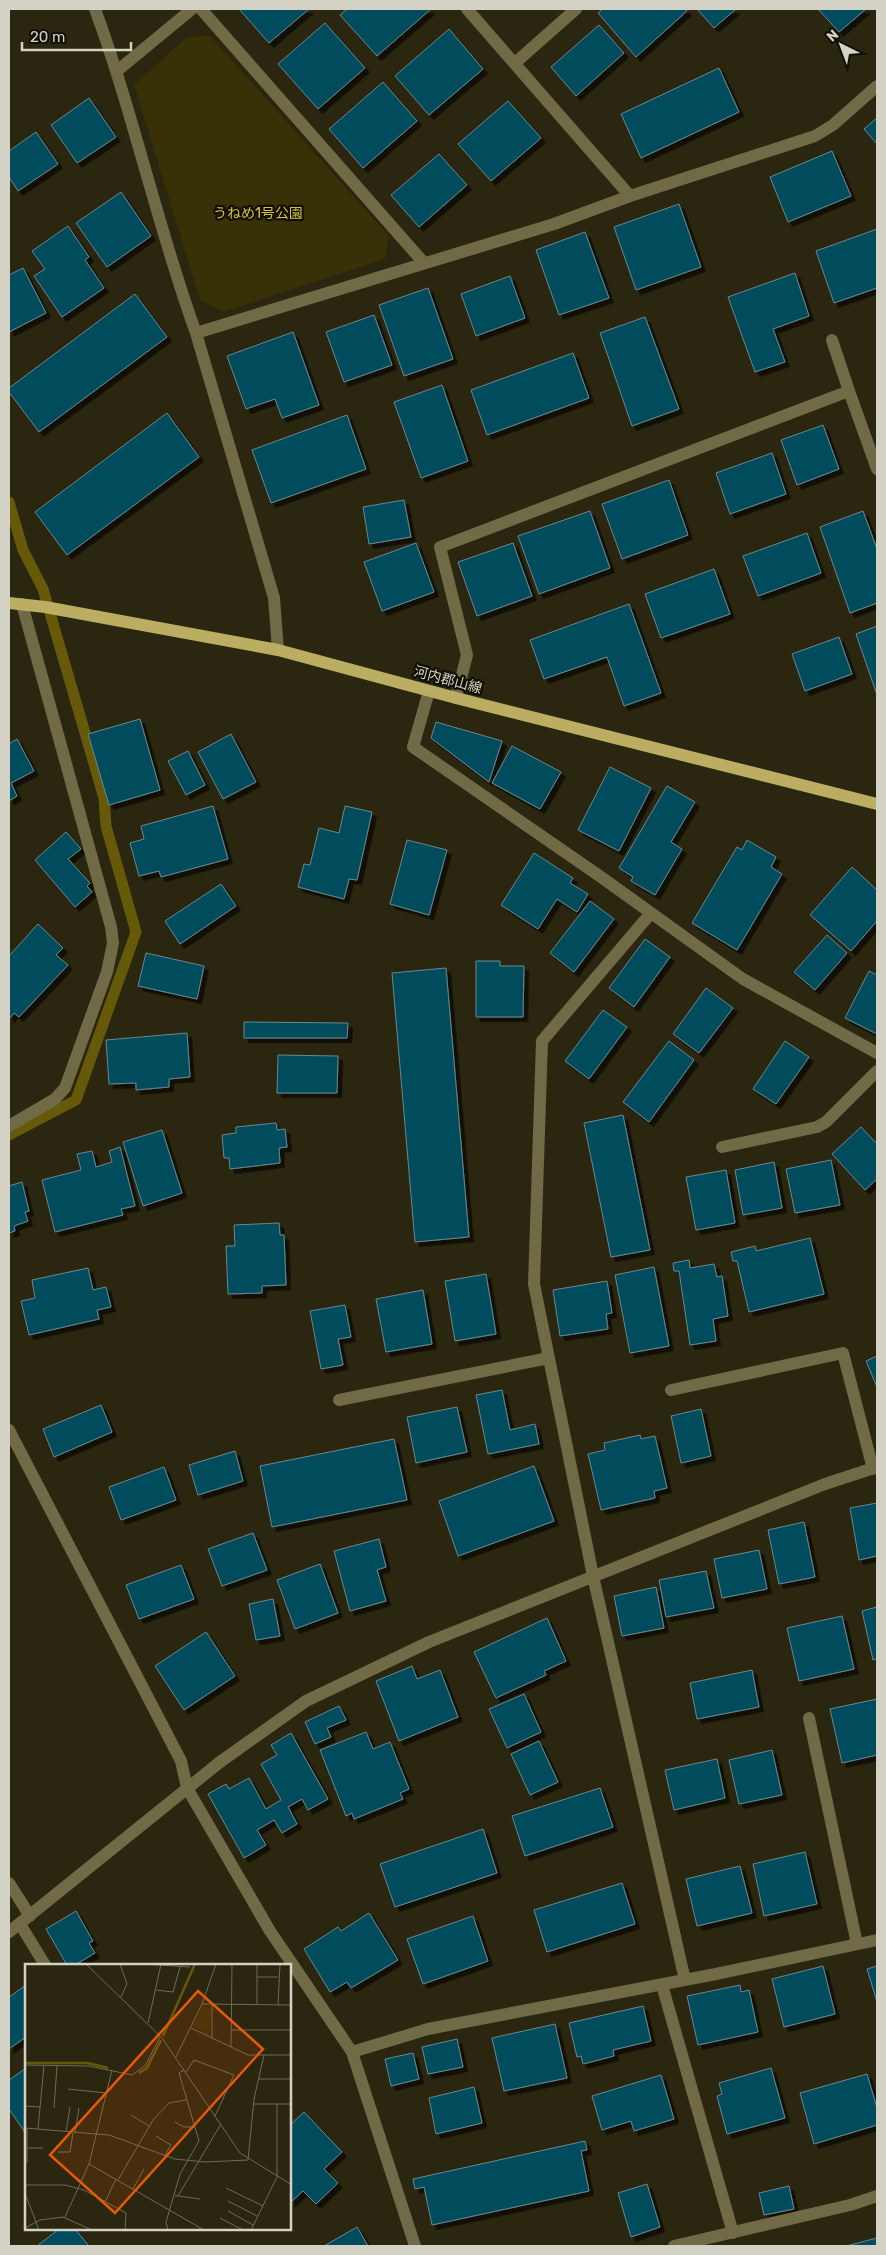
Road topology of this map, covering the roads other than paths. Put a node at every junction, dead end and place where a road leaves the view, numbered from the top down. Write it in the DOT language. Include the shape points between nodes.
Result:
graph roads {
  1 [pos="94,9"];
  2 [pos="192,9"];
  3 [pos="201,9"];
  4 [pos="467,9"];
  5 [pos="576,9"];
  6 [pos="515,63"];
  7 [pos="117,71"];
  8 [pos="877,86"];
  9 [pos="630,196"];
  10 [pos="424,263"];
  11 [pos="196,333"];
  12 [pos="832,340"];
  13 [pos="849,391"];
  14 [pos="875,456"];
  15 [pos="877,470"];
  16 [pos="9,603"];
  17 [pos="22,604"];
  18 [pos="278,650"];
  19 [pos="429,691"];
  20 [pos="456,698"];
  21 [pos="877,804"];
  22 [pos="651,913"];
  23 [pos="877,1053"];
  24 [pos="877,1071"];
  25 [pos="9,1126"];
  26 [pos="722,1147"];
  27 [pos="549,1358"];
  28 [pos="670,1390"];
  29 [pos="339,1400"];
  30 [pos="9,1430"];
  31 [pos="875,1468"];
  32 [pos="593,1576"];
  33 [pos="809,1718"];
  34 [pos="187,1788"];
  35 [pos="9,1883"];
  36 [pos="25,1920"];
  37 [pos="9,1932"];
  38 [pos="877,1940"];
  39 [pos="858,1944"];
  40 [pos="45,1964"];
  41 [pos="685,1980"];
  42 [pos="662,1985"];
  43 [pos="352,2052"];
  44 [pos="877,2196"];
  45 [pos="733,2233"];
  46 [pos="415,2246"];
  47 [pos="674,2246"];
  1 -- 7 [label="street"];
  2 -- 7 [label="street"];
  3 -- 10 [label="street"];
  4 -- 6 [label="street"];
  5 -- 6 [label="street"];
  6 -- 9 [label="street"];
  7 -- 11 [label="street" via="181,292"];
  8 -- 9 [label="street" via="834,124 815,136"];
  9 -- 10 [label="street" via="554,224"];
  10 -- 11 [label="street"];
  11 -- 18 [label="street" via="274,598"];
  12 -- 13 [label="street"];
  13 -- 14 [label="street"];
  13 -- 20 [label="street" via="440,547 467,655"];
  14 -- 15 [label="street"];
  16 -- 17 [label="main road, 河内郡山線"];
  17 -- 18 [label="main road, 河内郡山線"];
  17 -- 25 [label="street" via="113,942 107,972 65,1088 55,1099"];
  18 -- 19 [label="main road, 河内郡山線"];
  19 -- 20 [label="main road, 河内郡山線"];
  19 -- 22 [label="street" via="413,747"];
  20 -- 21 [label="main road, 河内郡山線"];
  22 -- 23 [label="street" via="743,979"];
  22 -- 27 [label="street" via="542,1041 534,1284"];
  24 -- 26 [label="street" via="817,1127"];
  27 -- 29 [label="street"];
  27 -- 32 [label="street"];
  28 -- 31 [label="street" via="843,1353"];
  30 -- 34 [label="street" via="181,1761"];
  31 -- 32 [label="street" via="825,1484"];
  32 -- 34 [label="street" via="429,1642 306,1701"];
  32 -- 41 [label="street"];
  33 -- 39 [label="street"];
  34 -- 36 [label="street"];
  34 -- 43 [label="street" via="270,1931"];
  35 -- 36 [label="street"];
  36 -- 37 [label="street"];
  36 -- 40 [label="street"];
  38 -- 39 [label="street"];
  39 -- 41 [label="street"];
  41 -- 42 [label="street"];
  42 -- 43 [label="street" via="428,2029"];
  42 -- 45 [label="street"];
  43 -- 46 [label="street"];
  44 -- 45 [label="street"];
  45 -- 47 [label="street"];
}
